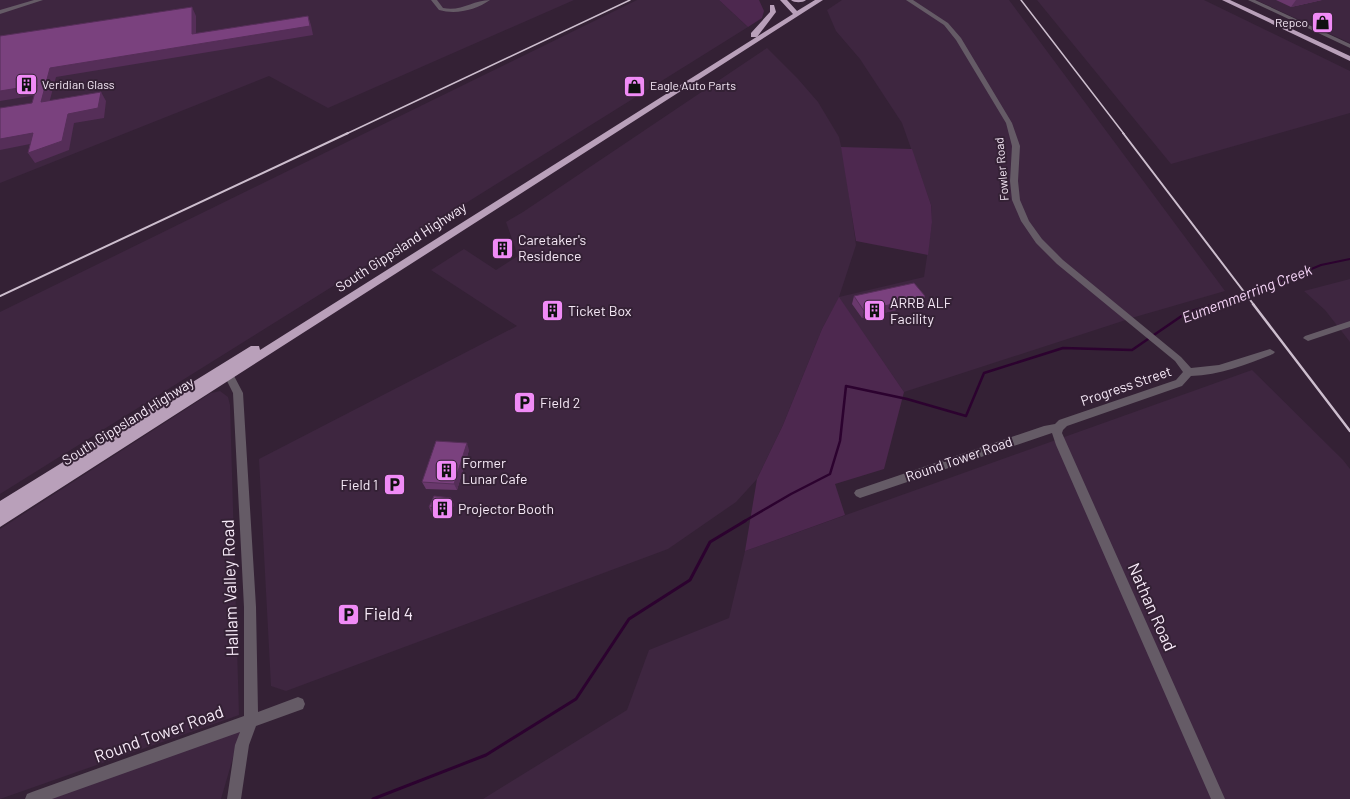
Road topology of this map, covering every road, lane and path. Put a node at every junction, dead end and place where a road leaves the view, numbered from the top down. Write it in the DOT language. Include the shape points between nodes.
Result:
graph roads {
  1 [pos="40,0"];
  2 [pos="434,0"];
  3 [pos="487,0"];
  4 [pos="783,0"];
  5 [pos="794,0"];
  6 [pos="804,0"];
  7 [pos="820,0"];
  8 [pos="909,0"];
  9 [pos="1225,0"];
  10 [pos="1252,2"];
  11 [pos="769,3"];
  12 [pos="1240,3"];
  13 [pos="0,12"];
  14 [pos="790,13"];
  15 [pos="754,35"];
  16 [pos="1350,46"];
  17 [pos="1350,51"];
  18 [pos="1350,59"];
  19 [pos="714,64"];
  20 [pos="1350,324"];
  21 [pos="1308,338"];
  22 [pos="1270,352"];
  23 [pos="226,372"];
  24 [pos="1188,372"];
  25 [pos="1058,428"];
  26 [pos="77,466"];
  27 [pos="860,493"];
  28 [pos="0,508"];
  29 [pos="0,521"];
  30 [pos="298,704"];
  31 [pos="251,720"];
  32 [pos="32,799"];
  33 [pos="234,799"];
  34 [pos="1218,799"];
  1 -- 13 [label="street"];
  2 -- 3 [label="street" via="441,9 453,11"];
  4 -- 14 [label="highway"];
  5 -- 6 [label="highway"];
  6 -- 14 [label="highway, South Gippsland Highway"];
  7 -- 14 [label="highway, South Gippsland Highway"];
  8 -- 24 [label="street, Fowler Road" via="946,24 959,39 1009,123 1016,146 1014,181 1018,206 1043,246 1161,345"];
  9 -- 12 [label="highway"];
  10 -- 12 [label="highway"];
  10 -- 16 [label="street"];
  10 -- 17 [label="highway"];
  11 -- 14 [label="highway"];
  11 -- 15 [label="highway" via="773,12"];
  12 -- 18 [label="highway"];
  14 -- 15 [label="highway, South Gippsland Highway"];
  14 -- 19 [label="highway, South Gippsland Highway"];
  15 -- 19 [label="highway, South Gippsland Highway"];
  19 -- 23 [label="highway, South Gippsland Highway"];
  20 -- 21 [label="street"];
  22 -- 24 [label="street, Progress Street" via="1216,371"];
  23 -- 26 [label="highway, South Gippsland Highway"];
  23 -- 26 [label="highway, South Gippsland Highway" via="210,377"];
  23 -- 31 [label="street, Hallam Valley Road" via="238,393 250,607"];
  24 -- 25 [label="street, Progress Street" via="1183,380 1176,384 1063,423"];
  25 -- 27 [label="street, Round Tower Road" via="1048,429"];
  25 -- 34 [label="street, Nathan Road" via="1061,445"];
  26 -- 28 [label="highway, South Gippsland Highway"];
  26 -- 29 [label="highway, South Gippsland Highway"];
  30 -- 31 [label="street, Round Tower Road"];
  31 -- 32 [label="street, Round Tower Road"];
  31 -- 33 [label="street, Hallam Valley Road" via="242,745"];
}
